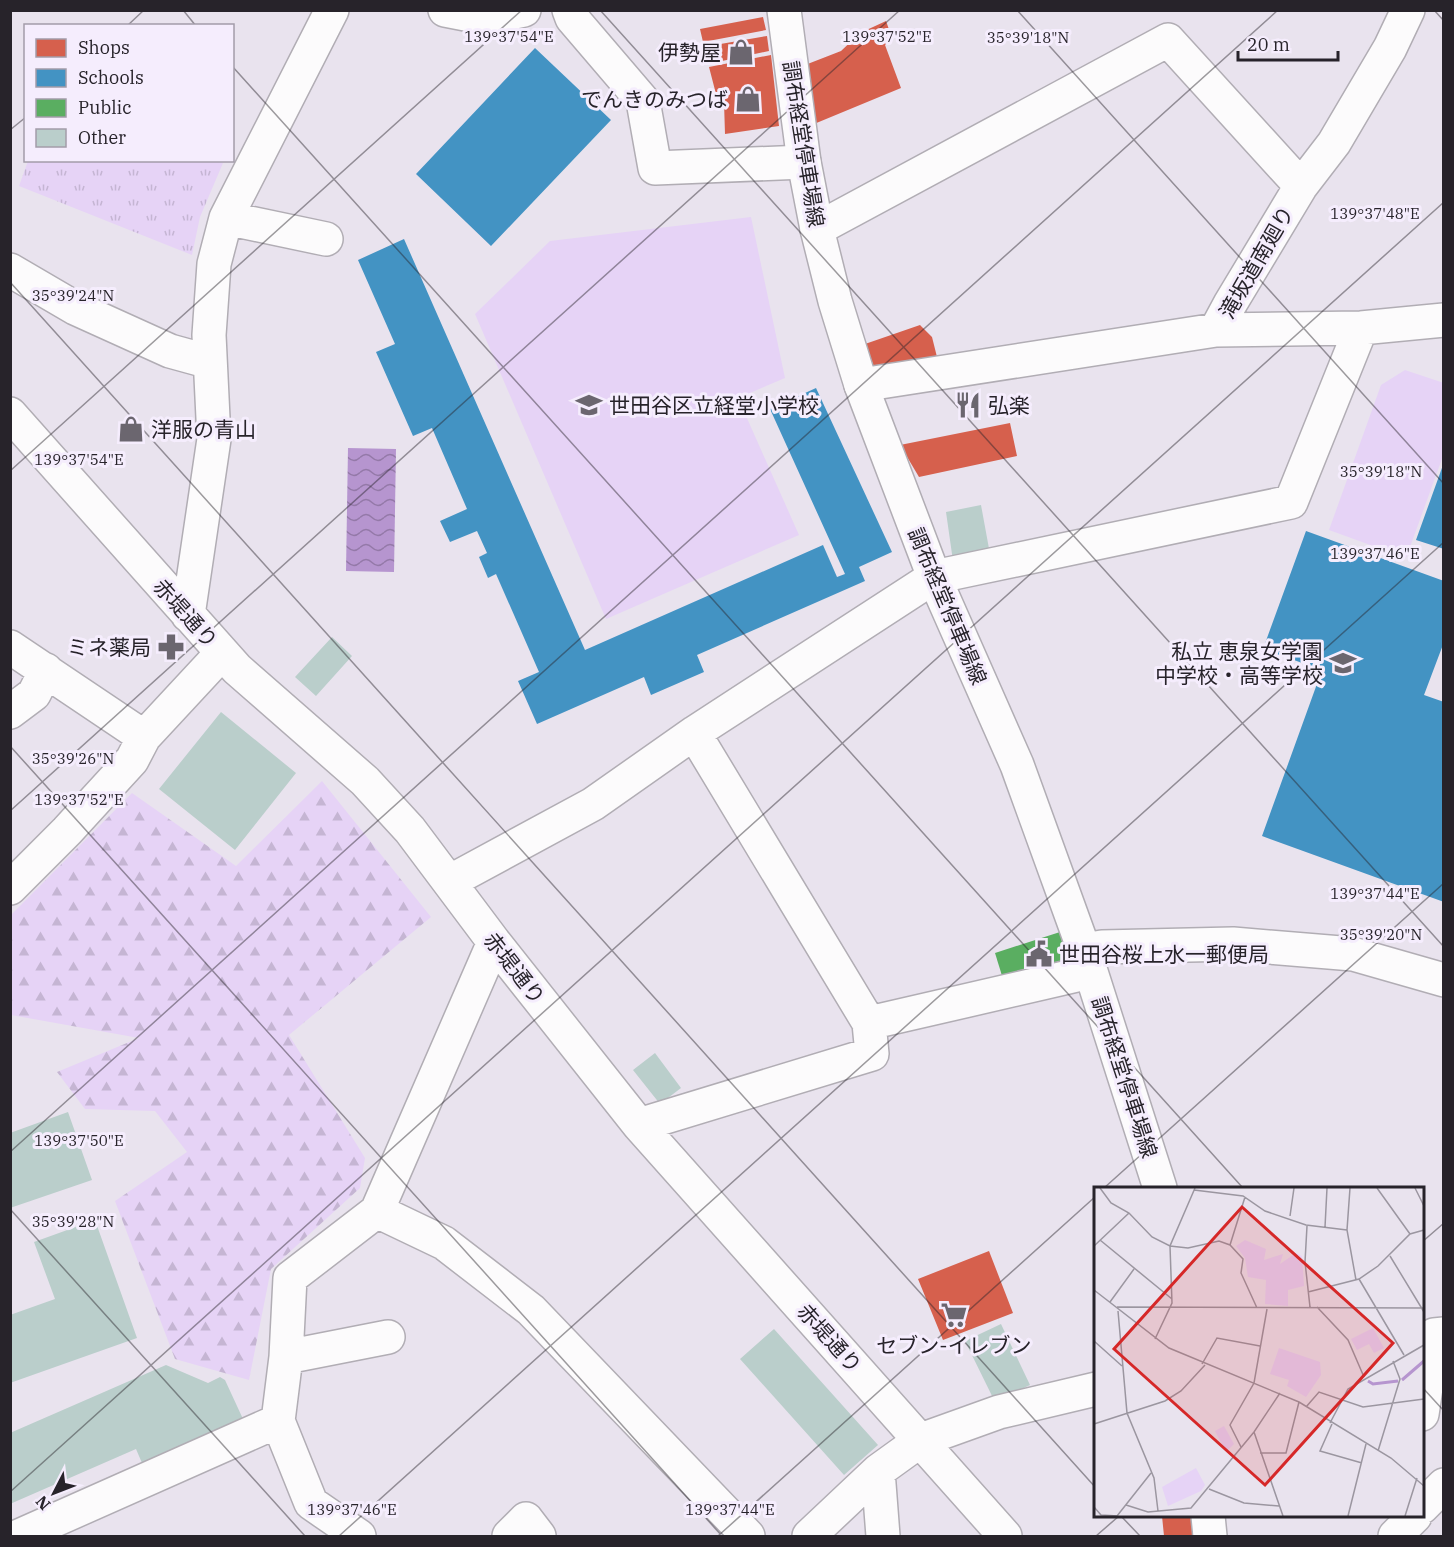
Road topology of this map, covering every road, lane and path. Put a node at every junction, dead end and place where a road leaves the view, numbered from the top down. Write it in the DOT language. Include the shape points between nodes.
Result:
graph roads {
  1 [pos="332,10"];
  2 [pos="445,10"];
  3 [pos="524,10"];
  4 [pos="569,10"];
  5 [pos="784,10"];
  6 [pos="1408,10"];
  7 [pos="804,162"];
  8 [pos="1300,186"];
  9 [pos="226,218"];
  10 [pos="817,229"];
  11 [pos="326,239"];
  12 [pos="10,270"];
  13 [pos="1443,320"];
  14 [pos="1361,328"];
  15 [pos="1216,330"];
  16 [pos="210,362"];
  17 [pos="861,385"];
  18 [pos="10,414"];
  19 [pos="934,577"];
  20 [pos="188,615"];
  21 [pos="10,647"];
  22 [pos="222,653"];
  23 [pos="46,670"];
  24 [pos="10,712"];
  25 [pos="694,733"];
  26 [pos="144,737"];
  27 [pos="449,882"];
  28 [pos="10,888"];
  29 [pos="494,942"];
  30 [pos="1087,961"];
  31 [pos="1443,981"];
  32 [pos="869,1023"];
  33 [pos="639,1125"];
  34 [pos="1160,1187"];
  35 [pos="378,1211"];
  36 [pos="1443,1334"];
  37 [pos="388,1337"];
  38 [pos="286,1357"];
  39 [pos="1094,1389"];
  40 [pos="1424,1401"];
  41 [pos="278,1421"];
  42 [pos="921,1440"];
  43 [pos="878,1471"];
  44 [pos="1443,1485"];
  45 [pos="1424,1506"];
  46 [pos="1208,1517"];
  47 [pos="1413,1517"];
  48 [pos="19,1536"];
  49 [pos="359,1536"];
  50 [pos="509,1536"];
  51 [pos="539,1536"];
  52 [pos="748,1536"];
  53 [pos="808,1536"];
  54 [pos="883,1536"];
  55 [pos="1005,1536"];
  56 [pos="1210,1536"];
  57 [pos="1395,1536"];
  1 -- 9 [label="street"];
  2 -- 3 [label="street" via="486,18"];
  4 -- 7 [label="street" via="643,101 655,168"];
  5 -- 7 [label="street, 調布経堂停車場線"];
  6 -- 8 [label="street, 滝坂道南廻り" via="1334,143"];
  7 -- 10 [label="street, 調布経堂停車場線"];
  8 -- 10 [label="street" via="1168,40"];
  8 -- 15 [label="street, 滝坂道南廻り"];
  9 -- 11 [label="street"];
  9 -- 16 [label="street" via="214,264"];
  10 -- 17 [label="street, 調布経堂停車場線"];
  12 -- 16 [label="street" via="75,308 170,351"];
  13 -- 14 [label="street"];
  14 -- 15 [label="street"];
  14 -- 19 [label="street" via="1291,502"];
  15 -- 17 [label="street, 滝坂道南廻り"];
  16 -- 20 [label="street" via="214,439"];
  17 -- 19 [label="street, 調布経堂停車場線"];
  18 -- 20 [label="street, 赤堤通り"];
  19 -- 25 [label="street"];
  19 -- 30 [label="street, 調布経堂停車場線" via="1017,765"];
  20 -- 22 [label="street, 赤堤通り"];
  21 -- 23 [label="street"];
  22 -- 26 [label="street"];
  22 -- 27 [label="street, 赤堤通り" via="365,781 410,830"];
  23 -- 24 [label="street" via="34,694"];
  23 -- 26 [label="street"];
  25 -- 27 [label="street" via="593,804"];
  25 -- 32 [label="street"];
  26 -- 28 [label="street" via="132,760"];
  27 -- 29 [label="street, 赤堤通り"];
  29 -- 33 [label="street, 赤堤通り"];
  29 -- 35 [label="street"];
  30 -- 31 [label="street" via="1102,947 1233,944 1353,954"];
  30 -- 32 [label="street"];
  30 -- 34 [label="street, 調布経堂停車場線"];
  32 -- 33 [label="street" via="872,1054"];
  33 -- 42 [label="street, 赤堤通り"];
  35 -- 38 [label="street" via="290,1278"];
  35 -- 52 [label="street" via="444,1243 531,1310"];
  36 -- 40 [label="street" via="1434,1335"];
  37 -- 38 [label="street"];
  38 -- 41 [label="street"];
  39 -- 42 [label="street" via="999,1412"];
  41 -- 48 [label="street"];
  41 -- 49 [label="street" via="311,1503"];
  42 -- 43 [label="street"];
  42 -- 55 [label="street, 赤堤通り"];
  43 -- 53 [label="street"];
  43 -- 54 [label="street"];
  44 -- 45 [label="street"];
  46 -- 56 [label="street"];
  47 -- 57 [label="street"];
  50 -- 51 [label="street" via="526,1519"];
}
